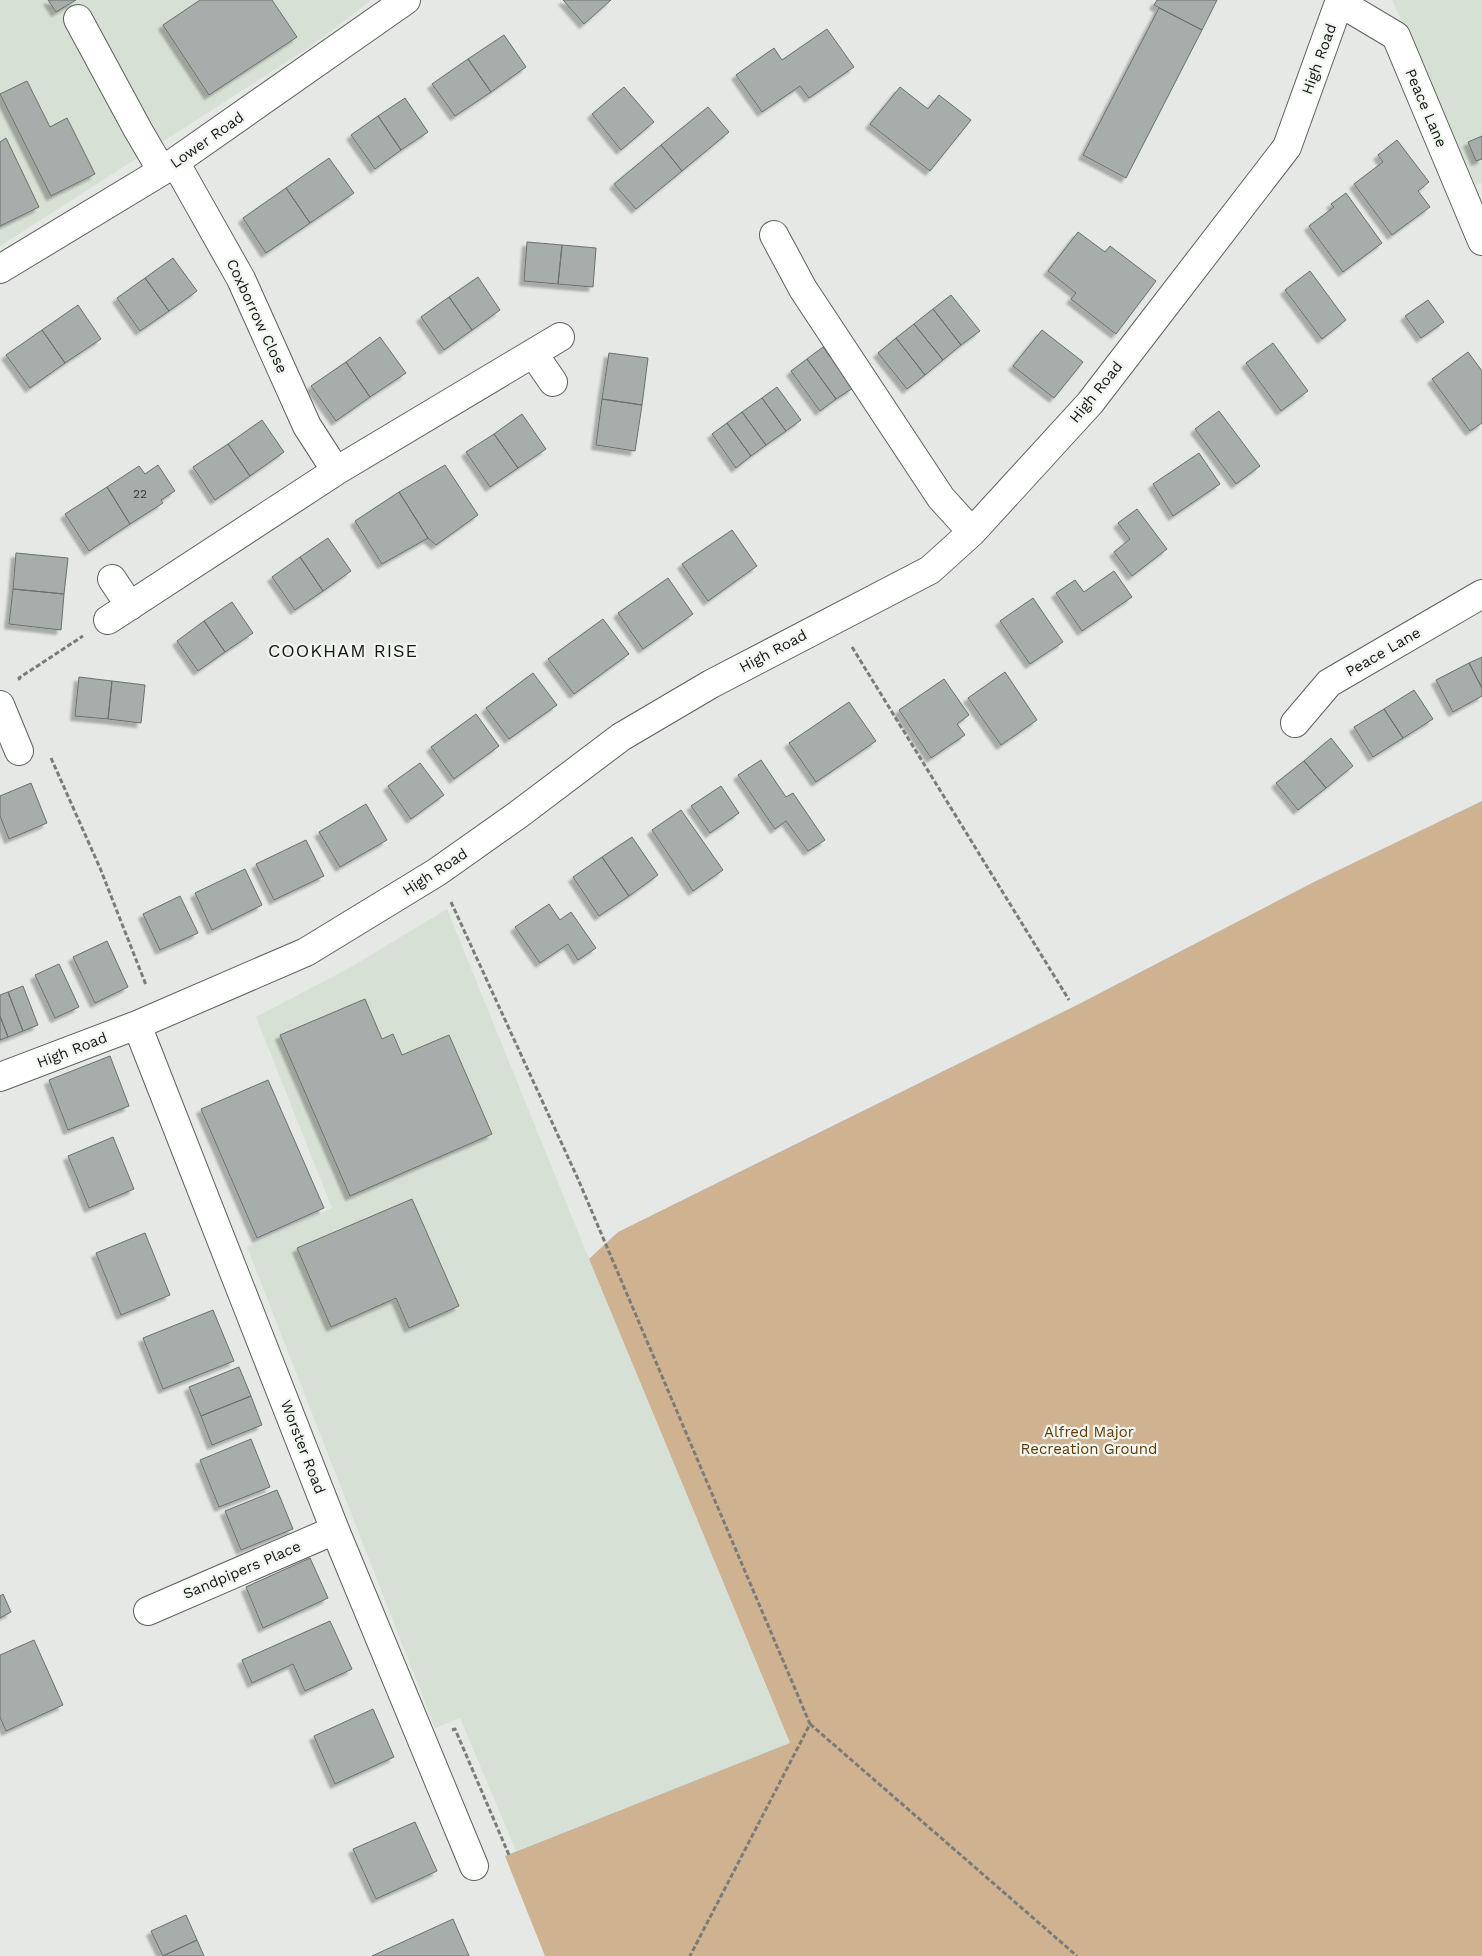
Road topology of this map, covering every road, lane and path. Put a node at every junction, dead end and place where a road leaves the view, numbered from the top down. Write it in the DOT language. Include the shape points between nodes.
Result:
graph roads {
  1 [pos="406,0"];
  2 [pos="1340,1"];
  3 [pos="78,19"];
  4 [pos="169,167"];
  5 [pos="774,235"];
  6 [pos="1482,241"];
  7 [pos="0,268"];
  8 [pos="560,337"];
  9 [pos="533,353"];
  10 [pos="553,382"];
  11 [pos="336,471"];
  12 [pos="972,532"];
  13 [pos="112,579"];
  14 [pos="1482,594"];
  15 [pos="119,613"];
  16 [pos="835,619"];
  17 [pos="23,687"];
  18 [pos="0,705"];
  19 [pos="1295,723"];
  20 [pos="47,750"];
  21 [pos="19,751"];
  22 [pos="437,872"];
  23 [pos="1069,1000"];
  24 [pos="148,1021"];
  25 [pos="0,1077"];
  26 [pos="335,1530"];
  27 [pos="148,1611"];
  28 [pos="810,1724"];
  29 [pos="474,1866"];
  30 [pos="690,1956"];
  31 [pos="1077,1956"];
  1 -- 4 [label="street, Lower Road"];
  2 -- 6 [label="street, Peace Lane" via="1396,36"];
  2 -- 12 [label="street, High Road" via="1287,147 1090,403"];
  3 -- 4 [label="street, Coxborrow Close" via="138,130"];
  4 -- 7 [label="street, Lower Road"];
  4 -- 11 [label="street, Coxborrow Close" via="242,279 308,426"];
  5 -- 12 [label="street" via="803,289 941,498"];
  8 -- 9 [label="street"];
  9 -- 10 [label="street"];
  9 -- 11 [label="street"];
  11 -- 15 [label="street"];
  12 -- 16 [label="street, High Road" via="930,570"];
  13 -- 15 [label="street"];
  14 -- 19 [label="street, Peace Lane" via="1329,683"];
  15 -- 17 [label="path" via="20,678"];
  16 -- 22 [label="street, High Road" via="711,684 621,737"];
  16 -- 23 [label="path"];
  18 -- 21 [label="street"];
  20 -- 24 [label="path" via="100,868"];
  22 -- 24 [label="street, High Road" via="306,952"];
  22 -- 28 [label="path" via="578,1179"];
  24 -- 25 [label="street, High Road"];
  24 -- 26 [label="street, Worster Road"];
  26 -- 27 [label="street, Sandpipers Place"];
  26 -- 29 [label="street, Worster Road"];
  28 -- 30 [label="path"];
  28 -- 31 [label="path"];
}
